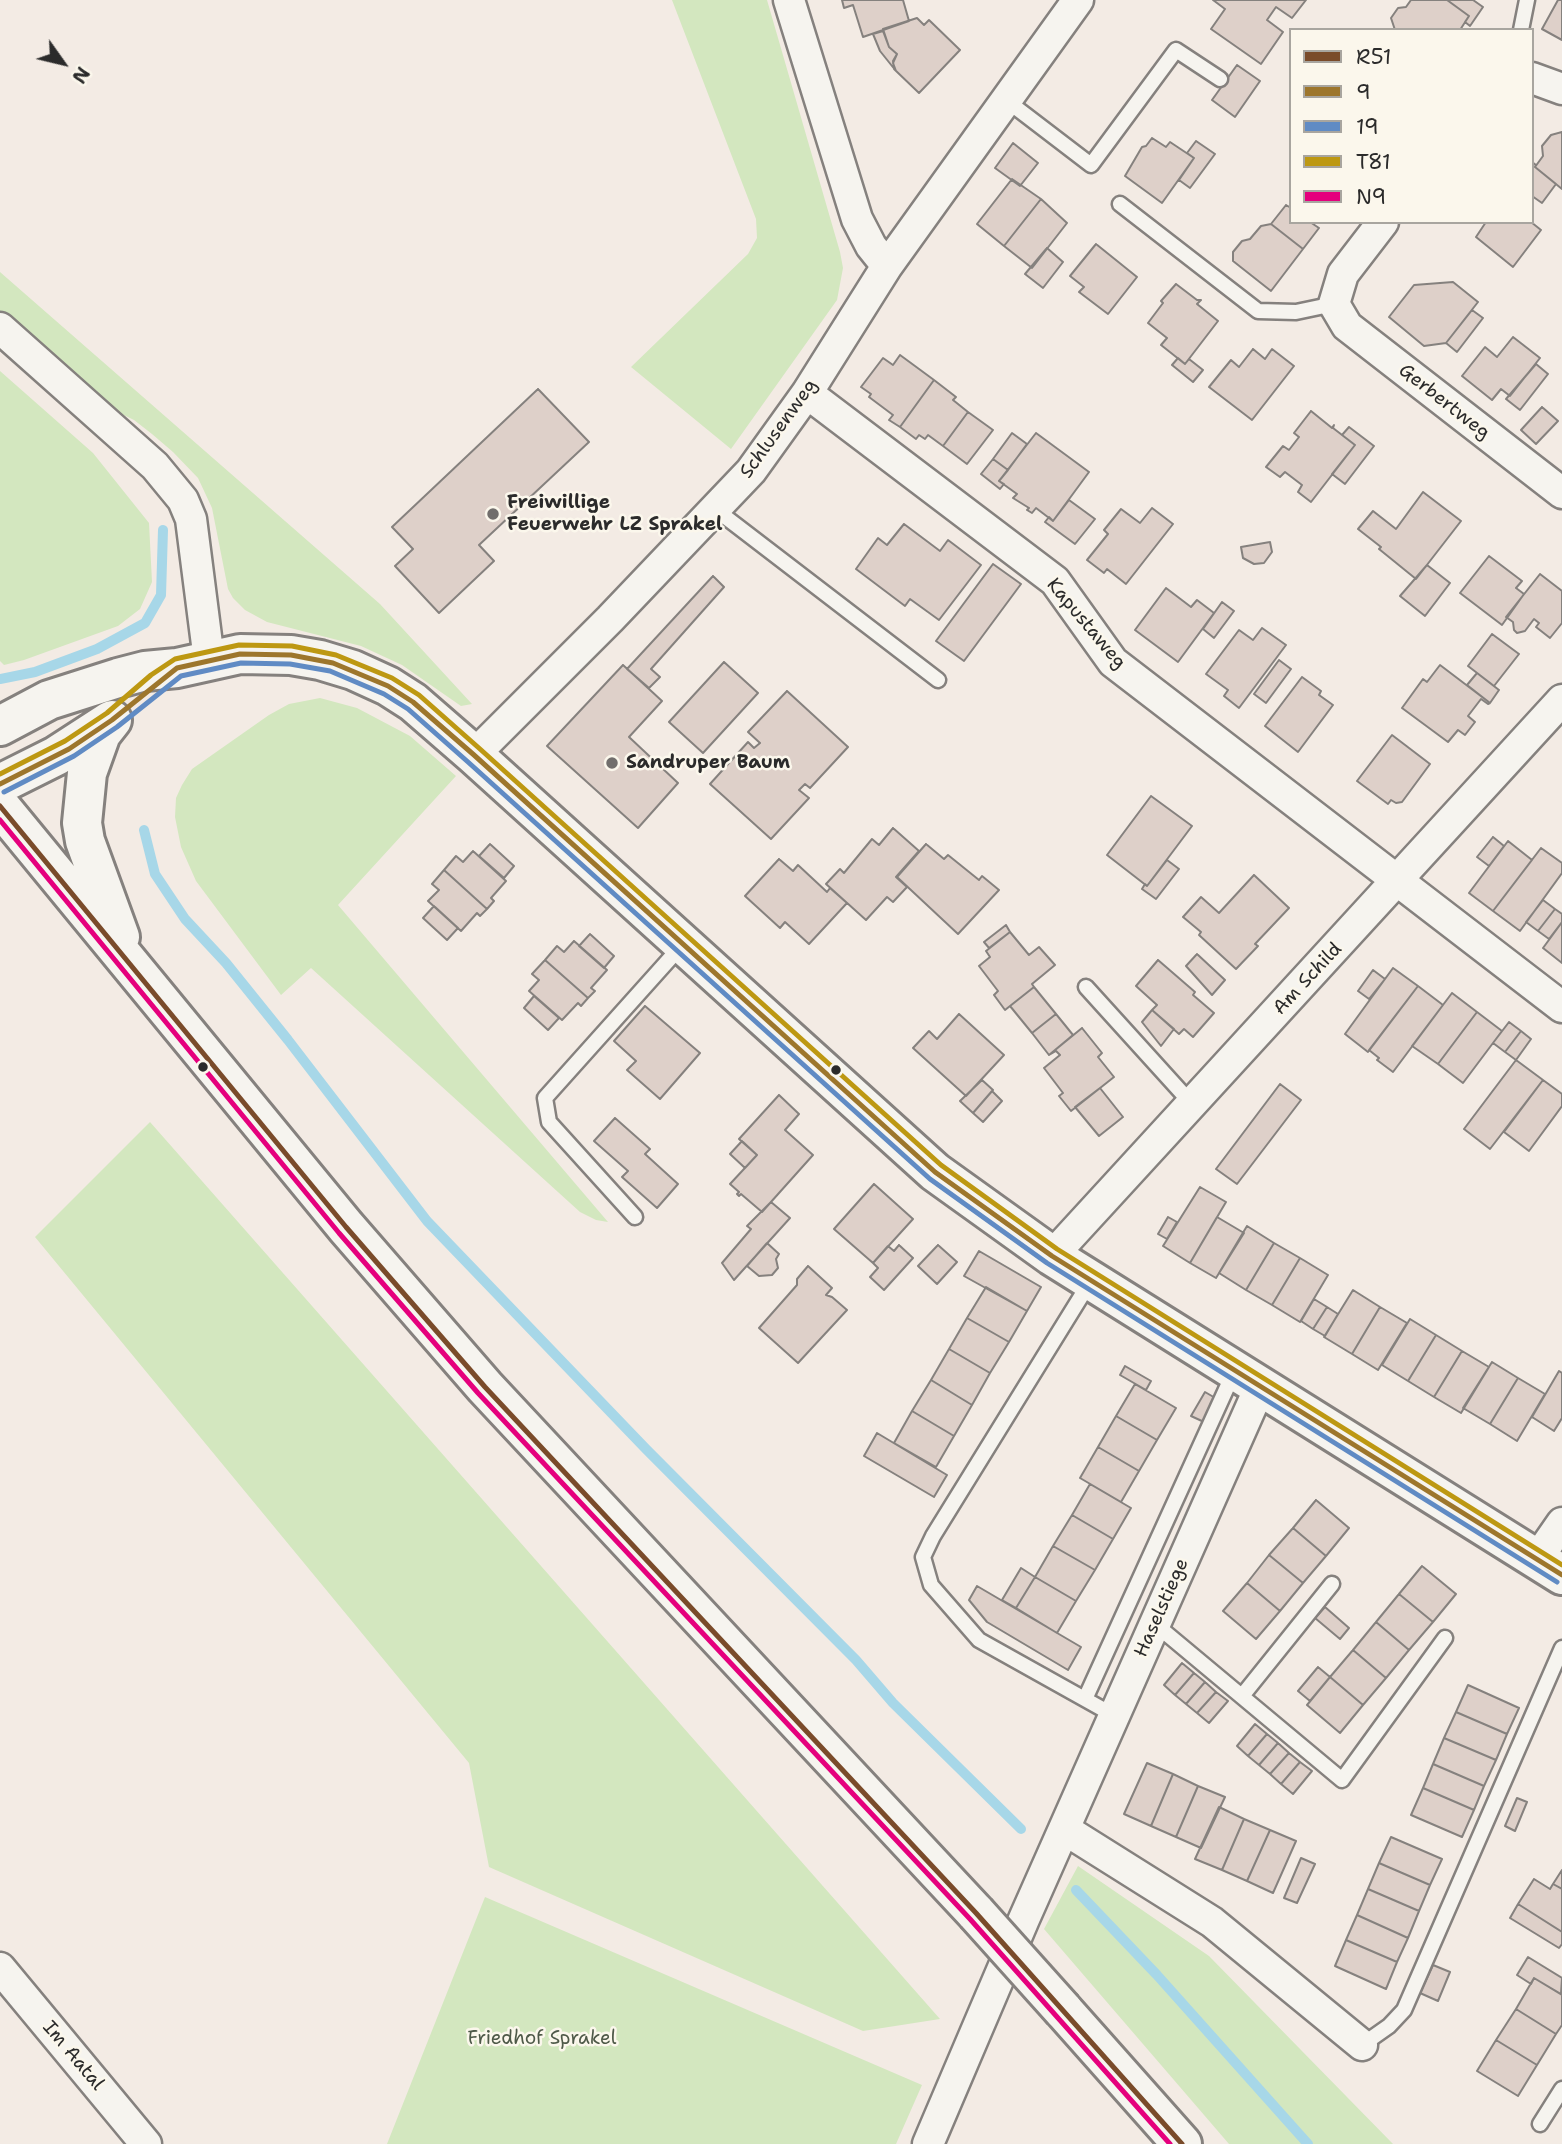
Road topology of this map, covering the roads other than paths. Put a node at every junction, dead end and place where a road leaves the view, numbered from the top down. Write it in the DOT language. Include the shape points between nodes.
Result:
graph roads {
  1 [pos="789,0"];
  2 [pos="1078,0"];
  3 [pos="1527,0"];
  4 [pos="1521,28"];
  5 [pos="1220,79"];
  6 [pos="1534,79"];
  7 [pos="1562,89"];
  8 [pos="1006,100"];
  9 [pos="1120,204"];
  10 [pos="1381,224"];
  11 [pos="887,266"];
  12 [pos="1334,304"];
  13 [pos="0,328"];
  14 [pos="807,393"];
  15 [pos="1562,493"];
  16 [pos="715,509"];
  17 [pos="193,664"];
  18 [pos="938,680"];
  19 [pos="1562,700"];
  20 [pos="112,720"];
  21 [pos="0,726"];
  22 [pos="474,755"];
  23 [pos="0,784"];
  24 [pos="0,806"];
  25 [pos="1398,881"];
  26 [pos="683,944"];
  27 [pos="133,968"];
  28 [pos="1086,987"];
  29 [pos="1562,1007"];
  30 [pos="1192,1104"];
  31 [pos="635,1217"];
  32 [pos="1052,1256"];
  33 [pos="1091,1281"];
  34 [pos="1248,1379"];
  35 [pos="1562,1523"];
  36 [pos="1550,1567"];
  37 [pos="1332,1584"];
  38 [pos="1156,1624"];
  39 [pos="1445,1638"];
  40 [pos="1562,1648"];
  41 [pos="1242,1696"];
  42 [pos="1085,1699"];
  43 [pos="1115,1716"];
  44 [pos="1064,1829"];
  45 [pos="0,1968"];
  46 [pos="1362,2045"];
  47 [pos="1562,2089"];
  48 [pos="1541,2124"];
  49 [pos="146,2144"];
  50 [pos="928,2144"];
  51 [pos="1182,2144"];
  1 -- 11 [label="street" via="857,219"];
  2 -- 8 [label="street, Schlusenweg"];
  3 -- 4 [label="lane"];
  5 -- 8 [label="lane" via="1177,50 1091,165"];
  6 -- 7 [label="street"];
  8 -- 11 [label="street, Schlusenweg"];
  9 -- 12 [label="lane" via="1258,311 1296,312"];
  10 -- 12 [label="street" via="1343,274"];
  11 -- 14 [label="street, Schlusenweg"];
  12 -- 15 [label="street, Gerbertweg" via="1347,326"];
  13 -- 17 [label="street" via="155,466 183,500 191,519"];
  14 -- 16 [label="street, Schlusenweg" via="757,463"];
  14 -- 25 [label="street, Kapustaweg" via="1055,581 1113,663"];
  16 -- 18 [label="lane"];
  16 -- 22 [label="street, Schlusenweg"];
  17 -- 20 [label="street" via="157,681"];
  17 -- 21 [label="street" via="145,671 85,688 49,700"];
  17 -- 22 [label="street" via="240,654 291,655 353,670 413,702"];
  19 -- 25 [label="street, Am Schild"];
  20 -- 23 [label="street" via="63,753"];
  20 -- 27 [label="street" via="87,773 82,823"];
  22 -- 26 [label="street"];
  24 -- 27 [label="street"];
  25 -- 29 [label="street, Kapustaweg"];
  25 -- 30 [label="street, Am Schild"];
  26 -- 31 [label="lane" via="545,1098 549,1122"];
  26 -- 32 [label="street" via="935,1172"];
  27 -- 51 [label="street, bridge" via="346,1227 485,1387 976,1913"];
  28 -- 30 [label="lane"];
  30 -- 32 [label="street, Am Schild"];
  32 -- 33 [label="street"];
  33 -- 34 [label="street"];
  33 -- 42 [label="lane" via="923,1557 931,1585 979,1640"];
  34 -- 36 [label="street"];
  34 -- 38 [label="street, Haselstiege"];
  34 -- 42 [label="lane"];
  35 -- 36 [label="street"];
  37 -- 41 [label="lane"];
  38 -- 41 [label="lane"];
  38 -- 43 [label="street, Haselstiege"];
  39 -- 41 [label="lane" via="1342,1780"];
  40 -- 46 [label="lane" via="1404,2010"];
  42 -- 43 [label="lane"];
  43 -- 44 [label="street, Haselstiege"];
  44 -- 46 [label="street" via="1212,1922"];
  44 -- 50 [label="street, Haselstiege"];
  45 -- 49 [label="street, Im Aatal"];
  47 -- 48 [label="lane"];
}
